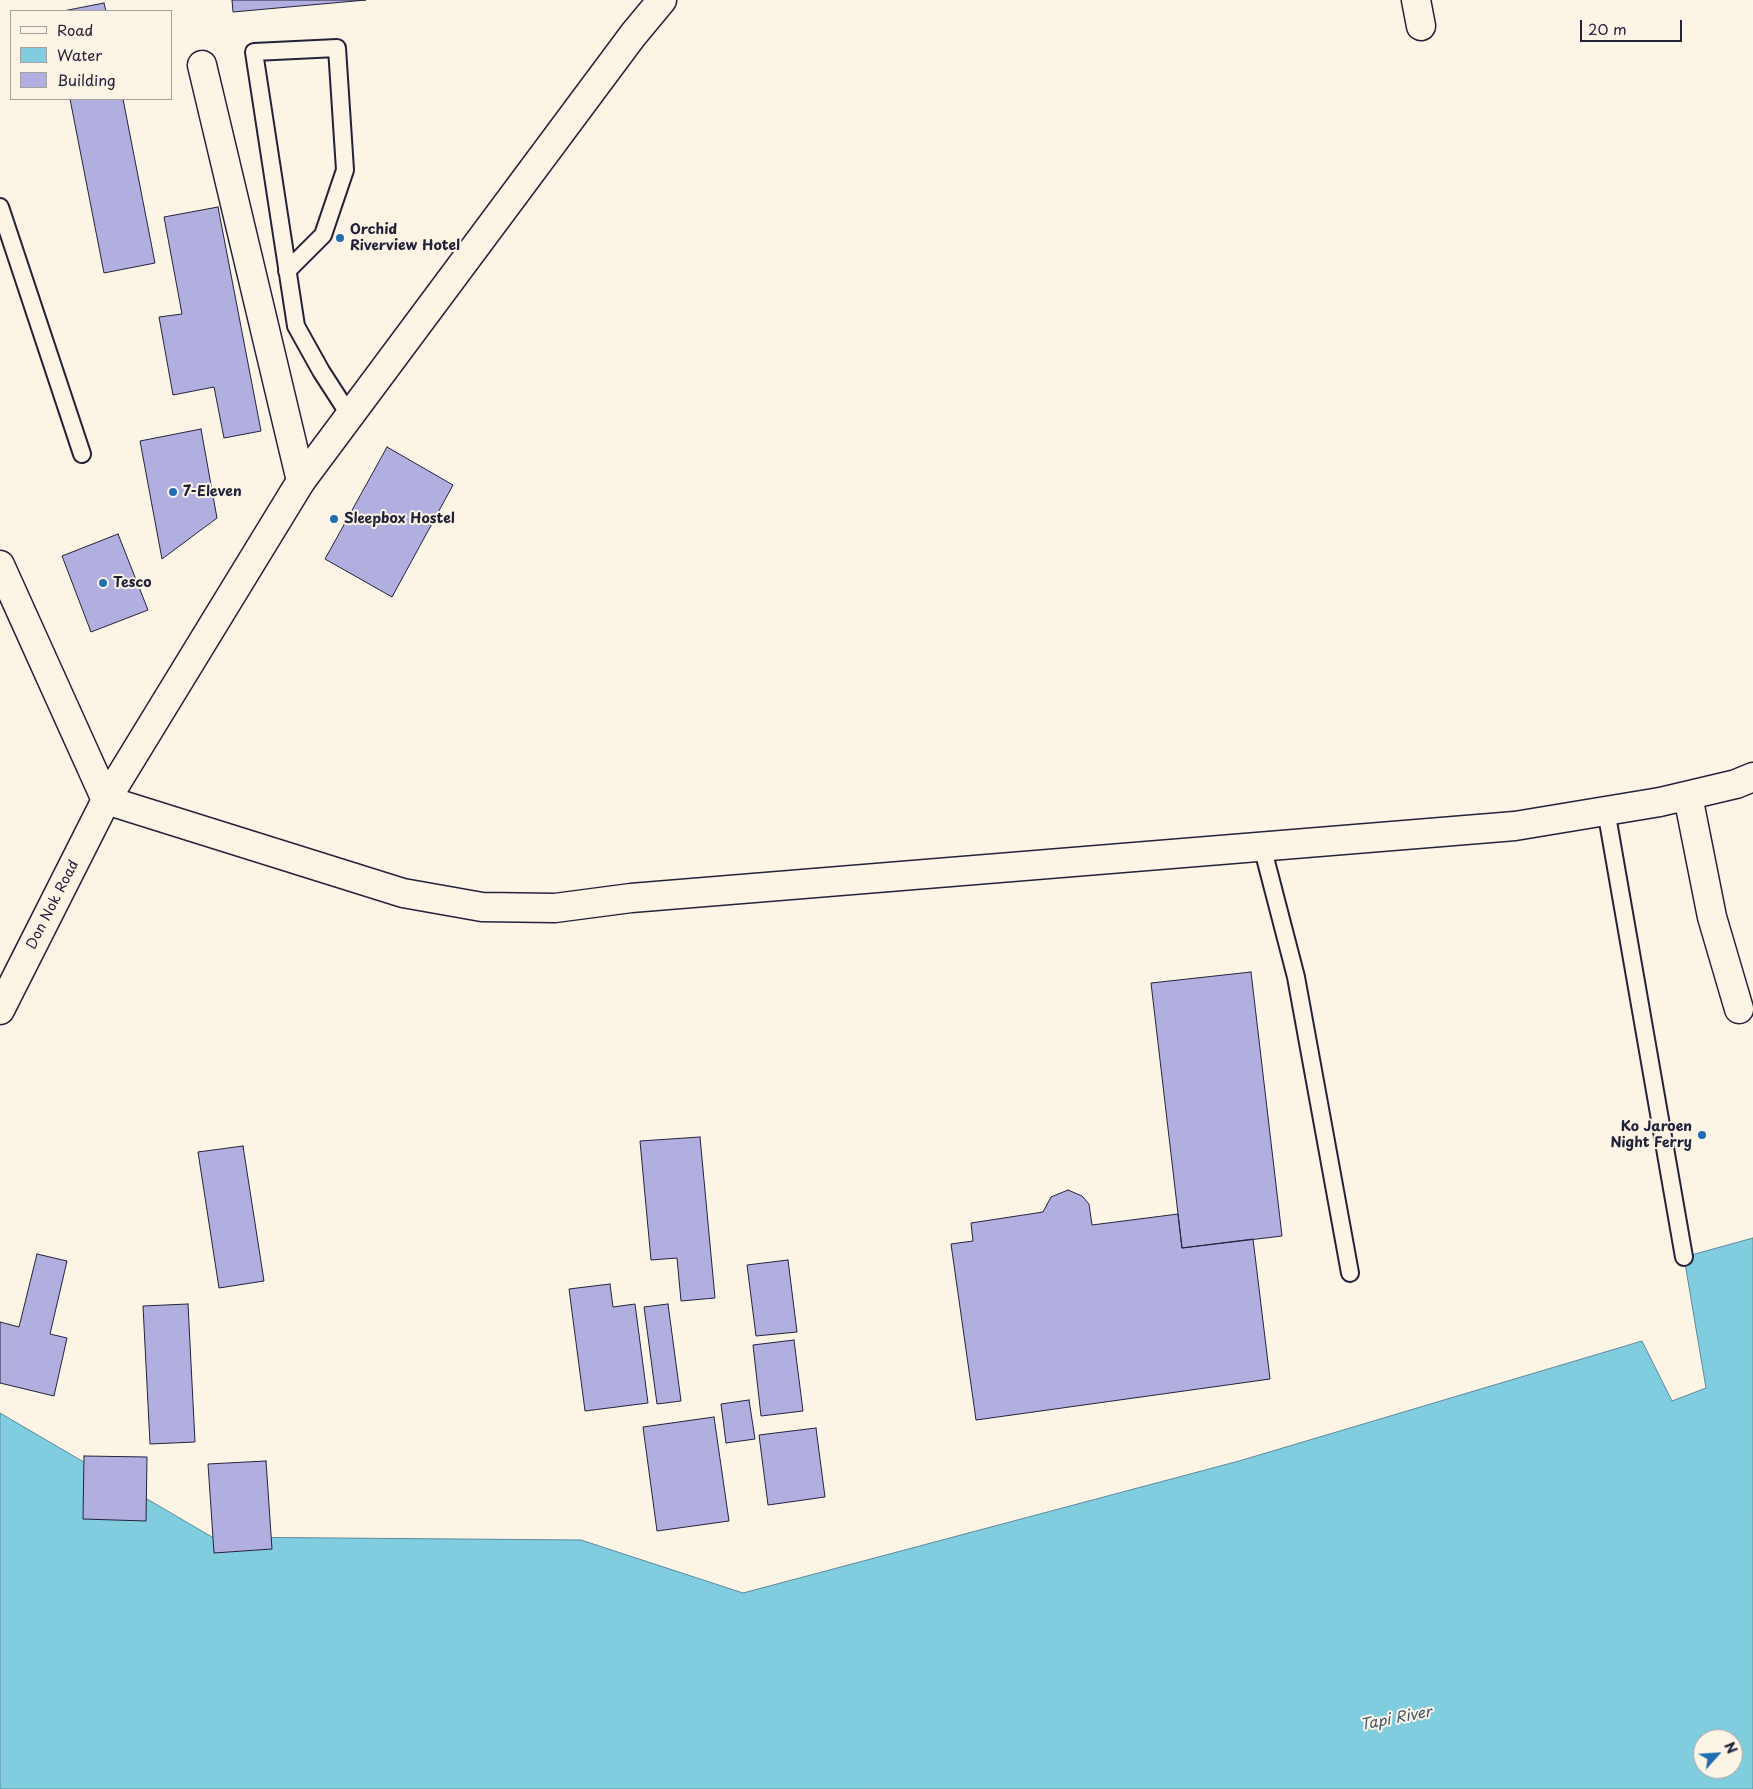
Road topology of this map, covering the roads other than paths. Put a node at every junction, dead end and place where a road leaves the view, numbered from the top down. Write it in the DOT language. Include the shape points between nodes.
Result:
graph roads {
  1 [pos="662,0"];
  2 [pos="202,65"];
  3 [pos="0,206"];
  4 [pos="287,271"];
  5 [pos="350,416"];
  6 [pos="82,454"];
  7 [pos="302,482"];
  8 [pos="0,566"];
  9 [pos="1753,778"];
  10 [pos="1688,796"];
  11 [pos="106,800"];
  12 [pos="1606,810"];
  13 [pos="1262,846"];
  14 [pos="4,1004"];
  15 [pos="1739,1009"];
  16 [pos="1684,1257"];
  17 [pos="1350,1273"];
  1 -- 5 [label="street, Don Nok Road"];
  2 -- 7 [label="street"];
  3 -- 6 [label="lane"];
  4 -- 4 [label="lane" via="254,52 337,48 345,170 323,235"];
  4 -- 5 [label="lane" via="296,326"];
  5 -- 7 [label="street, Don Nok Road"];
  7 -- 11 [label="street, Don Nok Road"];
  8 -- 11 [label="street"];
  9 -- 10 [label="street"];
  10 -- 12 [label="street"];
  10 -- 15 [label="street" via="1712,917"];
  11 -- 13 [label="street" via="403,893 482,907 555,908 631,898"];
  11 -- 14 [label="street, Don Nok Road"];
  12 -- 13 [label="street" via="1515,826"];
  12 -- 16 [label="lane"];
  13 -- 17 [label="lane" via="1296,977"];
}
